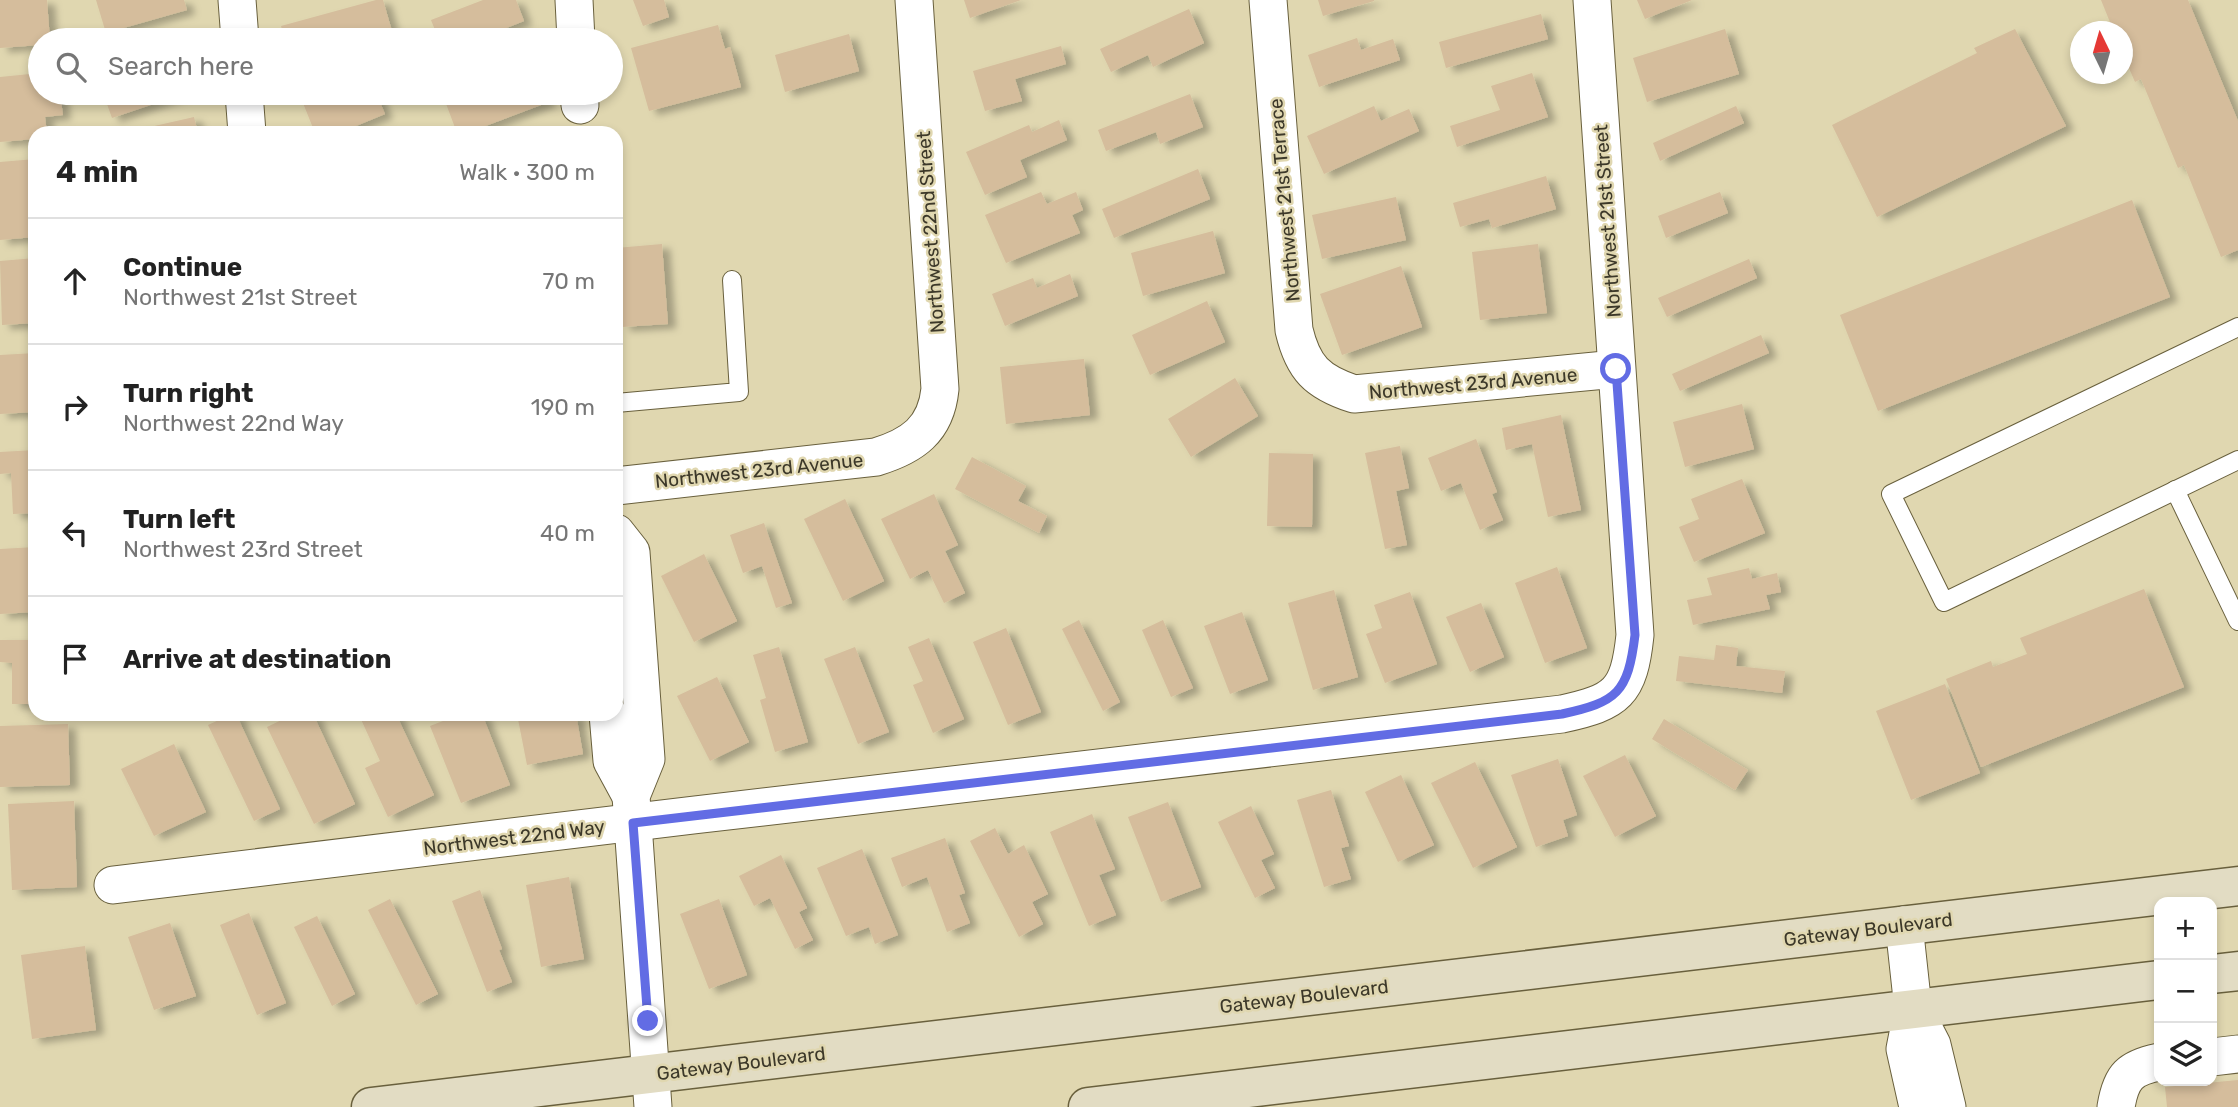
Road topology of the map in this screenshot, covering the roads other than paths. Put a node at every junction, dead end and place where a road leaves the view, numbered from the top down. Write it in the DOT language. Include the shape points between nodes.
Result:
graph roads {
  1 [pos="237,0"];
  2 [pos="573,0"];
  3 [pos="914,0"];
  4 [pos="1268,0"];
  5 [pos="1592,0"];
  6 [pos="239,28"];
  7 [pos="575,28"];
  8 [pos="245,105"];
  9 [pos="246,126"];
  10 [pos="732,280"];
  11 [pos="2238,327"];
  12 [pos="1616,369"];
  13 [pos="1332,387"];
  14 [pos="623,402"];
  15 [pos="901,449"];
  16 [pos="2238,460"];
  17 [pos="623,485"];
  18 [pos="2175,490"];
  19 [pos="623,542"];
  20 [pos="2238,621"];
  21 [pos="1619,690"];
  22 [pos="609,721"];
  23 [pos="632,809"];
  24 [pos="113,886"];
  25 [pos="2238,886"];
  26 [pos="1903,925"];
  27 [pos="2238,971"];
  28 [pos="2217,973"];
  29 [pos="2154,981"];
  30 [pos="1913,1008"];
  31 [pos="2238,1054"];
  32 [pos="2217,1056"];
  33 [pos="2154,1063"];
  34 [pos="652,1090"];
  35 [pos="371,1107"];
  36 [pos="1088,1107"];
  37 [pos="1918,1107"];
  38 [pos="1947,1107"];
  39 [pos="2116,1107"];
  1 -- 6 [label="street"];
  2 -- 7 [label="street"];
  3 -- 15 [label="street, Northwest 22nd Street" via="940,389 931,423"];
  4 -- 13 [label="street, Northwest 21st Terrace" via="1294,330 1299,353 1312,372"];
  5 -- 12 [label="street, Northwest 21st Street"];
  8 -- 9 [label="street"];
  10 -- 14 [label="lane" via="739,392"];
  11 -- 18 [label="lane" via="1891,494 1944,601"];
  12 -- 13 [label="street, Northwest 23rd Avenue" via="1354,394"];
  12 -- 21 [label="street, Northwest 21st Street" via="1635,635 1632,666"];
  15 -- 17 [label="street, Northwest 23rd Avenue" via="876,457"];
  16 -- 18 [label="lane"];
  18 -- 20 [label="lane"];
  19 -- 23 [label="street" via="631,552 646,759"];
  21 -- 23 [label="street, Northwest 22nd Way" via="1598,706 1562,714"];
  22 -- 23 [label="street" via="612,761"];
  23 -- 24 [label="street, Northwest 22nd Way"];
  23 -- 34 [label="street"];
  25 -- 26 [label="main road, Gateway Boulevard"];
  26 -- 30 [label="street"];
  26 -- 34 [label="main road, Gateway Boulevard"];
  27 -- 28 [label="main road"];
  29 -- 30 [label="main road"];
  30 -- 36 [label="main road"];
  30 -- 37 [label="street" via="1905,1049"];
  30 -- 38 [label="street" via="1932,1045"];
  31 -- 32 [label="street"];
  33 -- 39 [label="street" via="2138,1066 2123,1080"];
  34 -- 35 [label="main road, Gateway Boulevard"];
}
